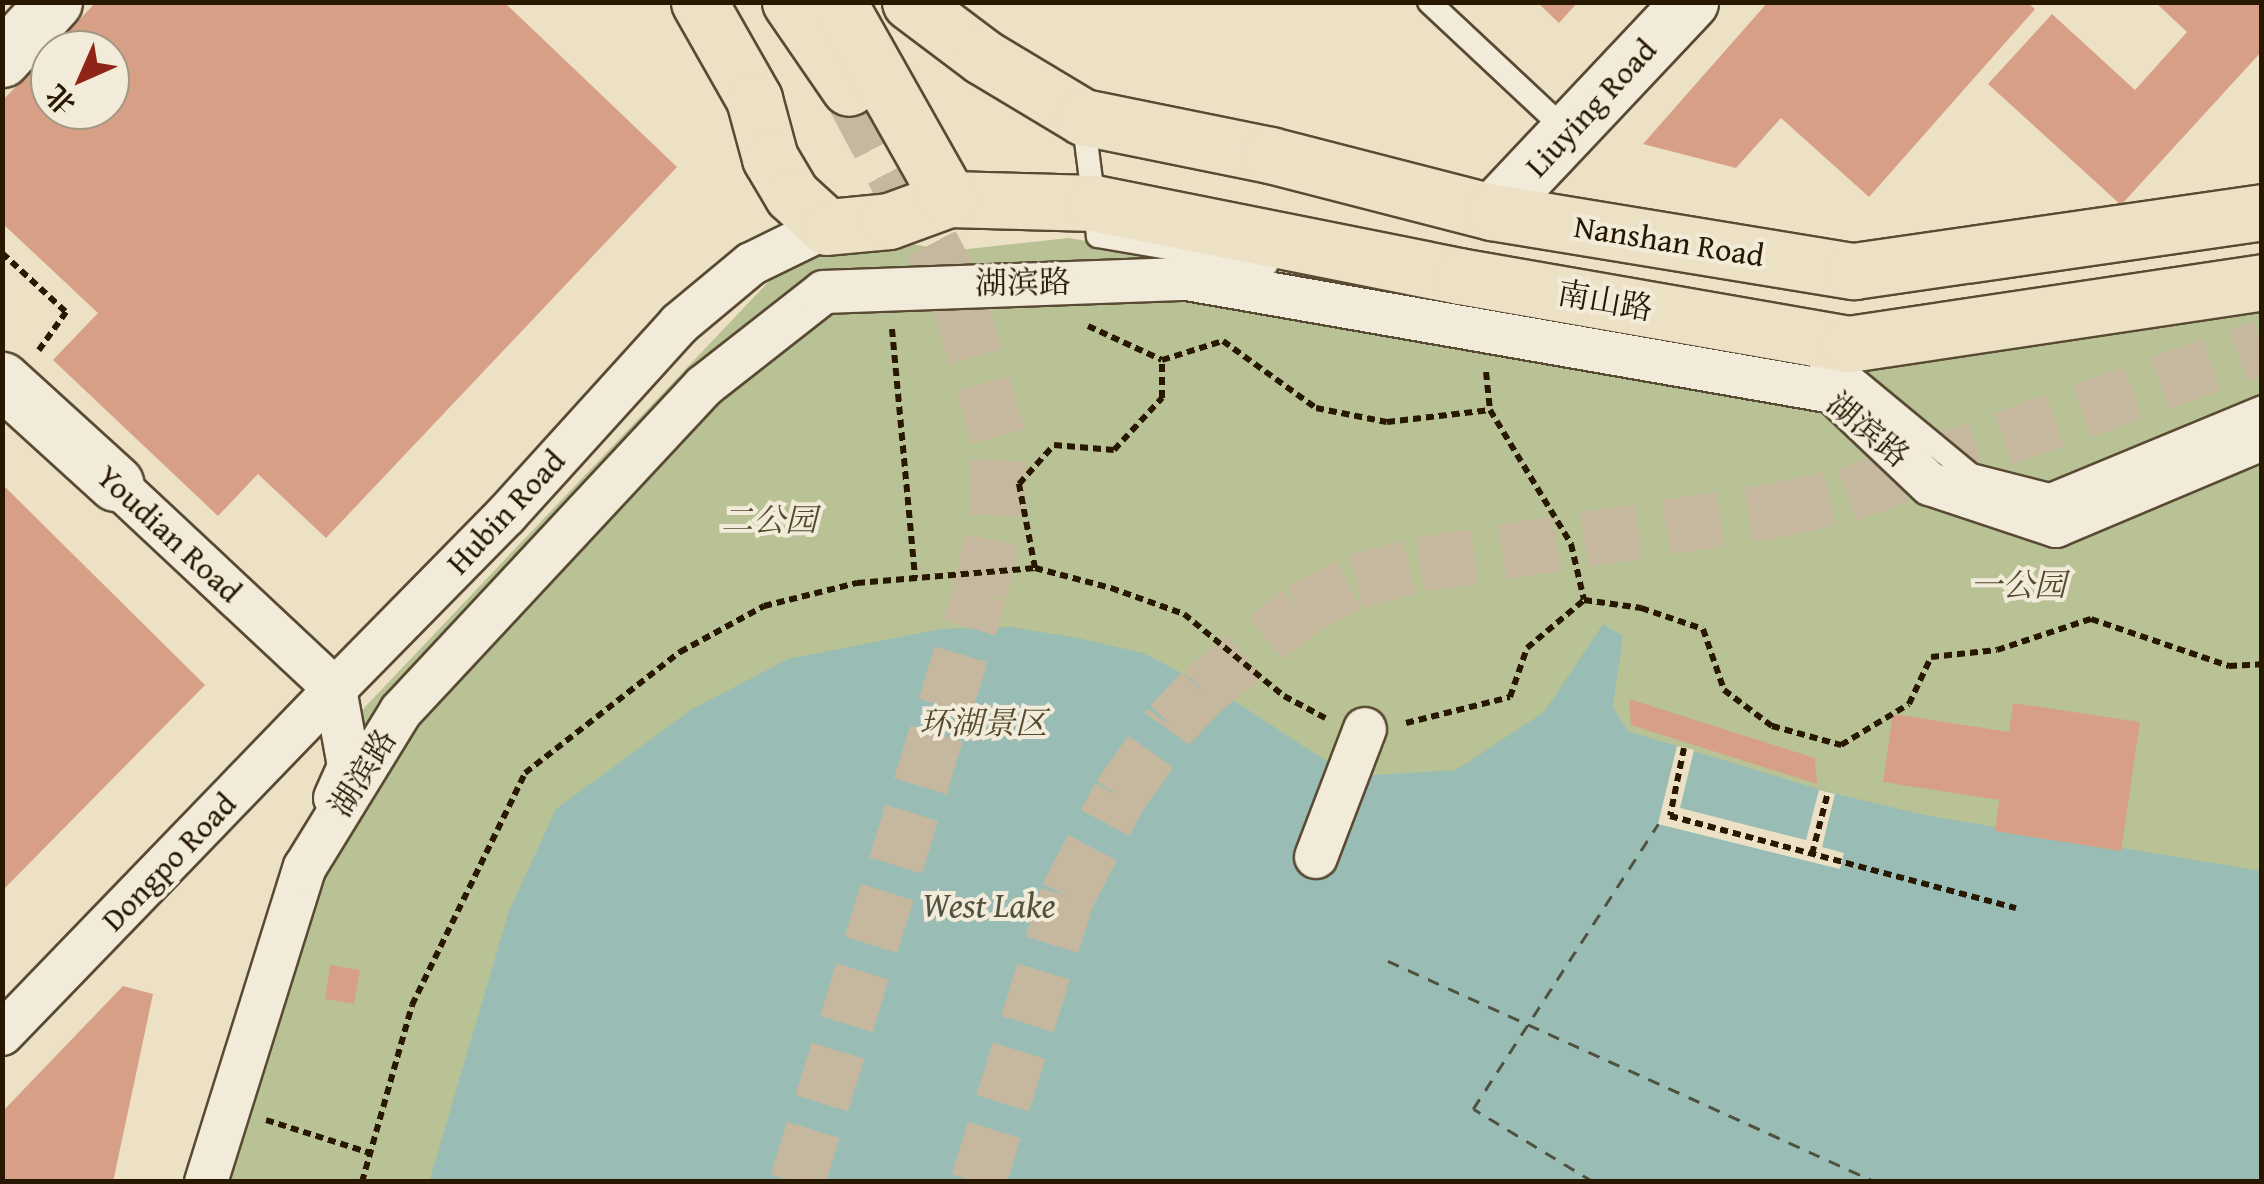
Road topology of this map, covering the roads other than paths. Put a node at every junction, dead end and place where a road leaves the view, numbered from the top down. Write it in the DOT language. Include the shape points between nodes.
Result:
graph roads {
  1 [pos="54,2"];
  2 [pos="699,2"];
  3 [pos="790,2"];
  4 [pos="838,2"];
  5 [pos="910,2"];
  6 [pos="1428,2"];
  7 [pos="1690,2"];
  8 [pos="2,59"];
  9 [pos="848,88"];
  10 [pos="1083,117"];
  11 [pos="1570,134"];
  12 [pos="949,199"];
  13 [pos="1094,204"];
  14 [pos="1492,212"];
  15 [pos="2262,212"];
  16 [pos="827,227"];
  17 [pos="1289,268"];
  18 [pos="1346,278"];
  19 [pos="2262,282"];
  20 [pos="1574,320"];
  21 [pos="1781,357"];
  22 [pos="2,380"];
  23 [pos="2262,408"];
  24 [pos="2262,439"];
  25 [pos="115,483"];
  26 [pos="335,689"];
  27 [pos="1365,729"];
  28 [pos="1316,857"];
  29 [pos="305,867"];
  30 [pos="2,1034"];
  31 [pos="206,1182"];
  1 -- 8 [label="street"];
  2 -- 16 [label="main road" via="754,100 770,158 792,195"];
  3 -- 9 [label="main road"];
  4 -- 12 [label="main road"];
  5 -- 10 [label="main road, Nanshan Road" via="983,57"];
  6 -- 11 [label="lane"];
  7 -- 11 [label="street, Liuying Road"];
  10 -- 13 [label="lane"];
  10 -- 14 [label="main road, Nanshan Road"];
  11 -- 14 [label="street, Liuying Road"];
  12 -- 13 [label="main road, 南山路"];
  12 -- 16 [label="main road" via="889,220"];
  13 -- 17 [label="lane" via="1098,236"];
  13 -- 19 [label="main road, 南山路" via="1849,344"];
  14 -- 15 [label="main road, Nanshan Road" via="1854,272"];
  16 -- 26 [label="street, Hubin Road" via="751,264 679,324"];
  18 -- 20 [label="lane"];
  21 -- 23 [label="lane" via="1838,365 1971,475 2050,495"];
  22 -- 25 [label="street, Youdian Road"];
  24 -- 29 [label="street, 湖滨路" via="2056,526 1930,484 1833,392 1187,278 824,292 704,386 401,711"];
  25 -- 26 [label="street, Youdian Road"];
  26 -- 29 [label="street" via="349,766"];
  26 -- 30 [label="street, Dongpo Road"];
  27 -- 28 [label="street"];
  29 -- 31 [label="street, 湖滨路"];
}
